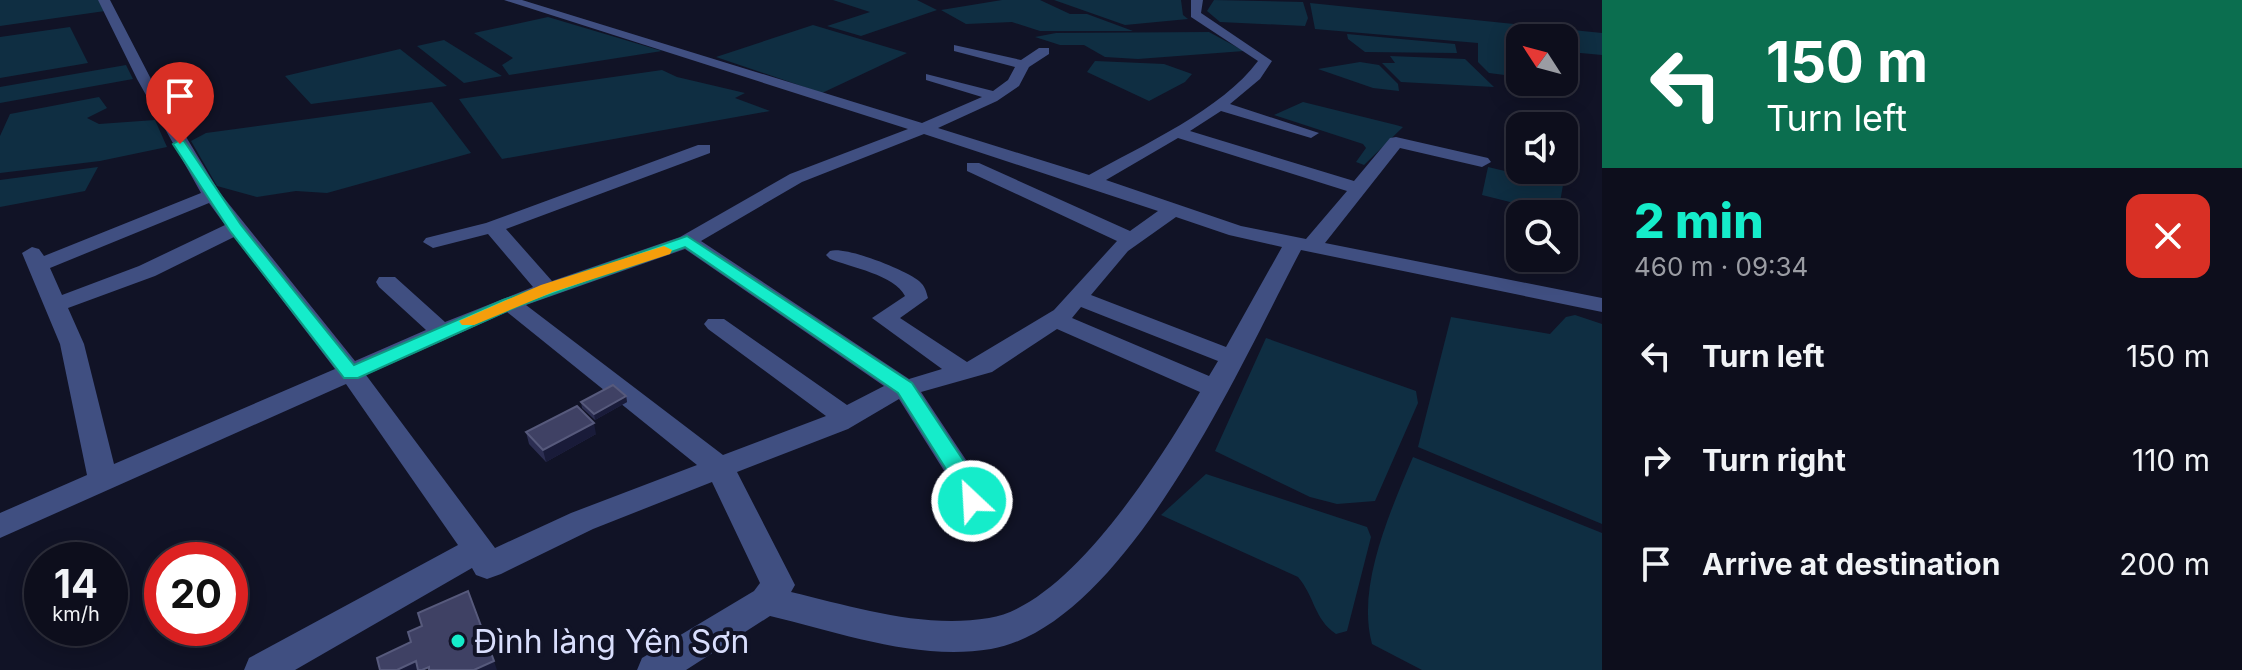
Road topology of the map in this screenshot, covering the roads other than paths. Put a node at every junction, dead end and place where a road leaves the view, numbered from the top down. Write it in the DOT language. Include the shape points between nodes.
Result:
graph roads {
  1 [pos="104,0"];
  2 [pos="510,0"];
  3 [pos="1197,0"];
  4 [pos="558,3"];
  5 [pos="534,8"];
  6 [pos="959,48"];
  7 [pos="1044,51"];
  8 [pos="1023,65"];
  9 [pos="931,77"];
  10 [pos="995,96"];
  11 [pos="1217,105"];
  12 [pos="923,129"];
  13 [pos="1175,132"];
  14 [pos="1311,133"];
  15 [pos="704,149"];
  16 [pos="1482,162"];
  17 [pos="973,167"];
  18 [pos="1091,181"];
  19 [pos="1357,188"];
  20 [pos="212,195"];
  21 [pos="1171,211"];
  22 [pos="493,227"];
  23 [pos="236,228"];
  24 [pos="1132,240"];
  25 [pos="687,241"];
  26 [pos="433,242"];
  27 [pos="1302,246"];
  28 [pos="837,255"];
  29 [pos="387,282"];
  30 [pos="547,289"];
  31 [pos="1078,298"];
  32 [pos="509,303"];
  33 [pos="55,305"];
  34 [pos="1602,305"];
  35 [pos="1055,319"];
  36 [pos="716,324"];
  37 [pos="442,332"];
  38 [pos="1233,358"];
  39 [pos="962,371"];
  40 [pos="351,373"];
  41 [pos="905,388"];
  42 [pos="1217,389"];
  43 [pos="846,418"];
  44 [pos="720,468"];
  45 [pos="103,480"];
  46 [pos="976,518"];
  47 [pos="0,526"];
  48 [pos="485,560"];
  49 [pos="766,601"];
  50 [pos="262,670"];
  51 [pos="655,670"];
  1 -- 20 [label="street"];
  2 -- 5 [label="street"];
  3 -- 11 [label="street" via="1195,14 1265,61 1250,82"];
  4 -- 5 [label="street"];
  5 -- 12 [label="street"];
  6 -- 8 [label="street"];
  7 -- 8 [label="street"];
  8 -- 10 [label="street" via="1014,83"];
  9 -- 10 [label="street"];
  10 -- 12 [label="street"];
  11 -- 13 [label="street"];
  11 -- 14 [label="street"];
  12 -- 18 [label="street"];
  12 -- 25 [label="street" via="796,178"];
  13 -- 18 [label="street"];
  13 -- 19 [label="street"];
  15 -- 22 [label="street"];
  16 -- 19 [label="street" via="1398,142"];
  17 -- 24 [label="street"];
  18 -- 21 [label="street"];
  19 -- 27 [label="street"];
  20 -- 23 [label="street"];
  20 -- 33 [label="street" via="35,260"];
  21 -- 24 [label="street"];
  21 -- 27 [label="street"];
  22 -- 26 [label="street"];
  22 -- 30 [label="street"];
  23 -- 33 [label="street" via="147,271"];
  23 -- 40 [label="street"];
  24 -- 31 [label="street"];
  25 -- 30 [label="street"];
  25 -- 41 [label="street"];
  27 -- 34 [label="street"];
  27 -- 38 [label="street"];
  28 -- 39 [label="street" via="914,288 917,298 884,318"];
  29 -- 37 [label="street"];
  30 -- 32 [label="street"];
  31 -- 35 [label="street"];
  31 -- 38 [label="street"];
  32 -- 37 [label="street"];
  32 -- 44 [label="street"];
  33 -- 45 [label="street" via="72,344"];
  35 -- 39 [label="street" via="983,366"];
  35 -- 42 [label="street"];
  36 -- 43 [label="street"];
  37 -- 40 [label="street"];
  38 -- 42 [label="street"];
  39 -- 41 [label="street"];
  40 -- 45 [label="street"];
  40 -- 48 [label="street"];
  41 -- 43 [label="street"];
  41 -- 46 [label="street" via="967,484"];
  42 -- 49 [label="street" via="1105,557 1036,616 996,633 959,636 919,633"];
  43 -- 44 [label="street"];
  44 -- 48 [label="street"];
  44 -- 49 [label="street" via="778,585"];
  45 -- 47 [label="street"];
  48 -- 50 [label="street"];
  49 -- 51 [label="street"];
}
